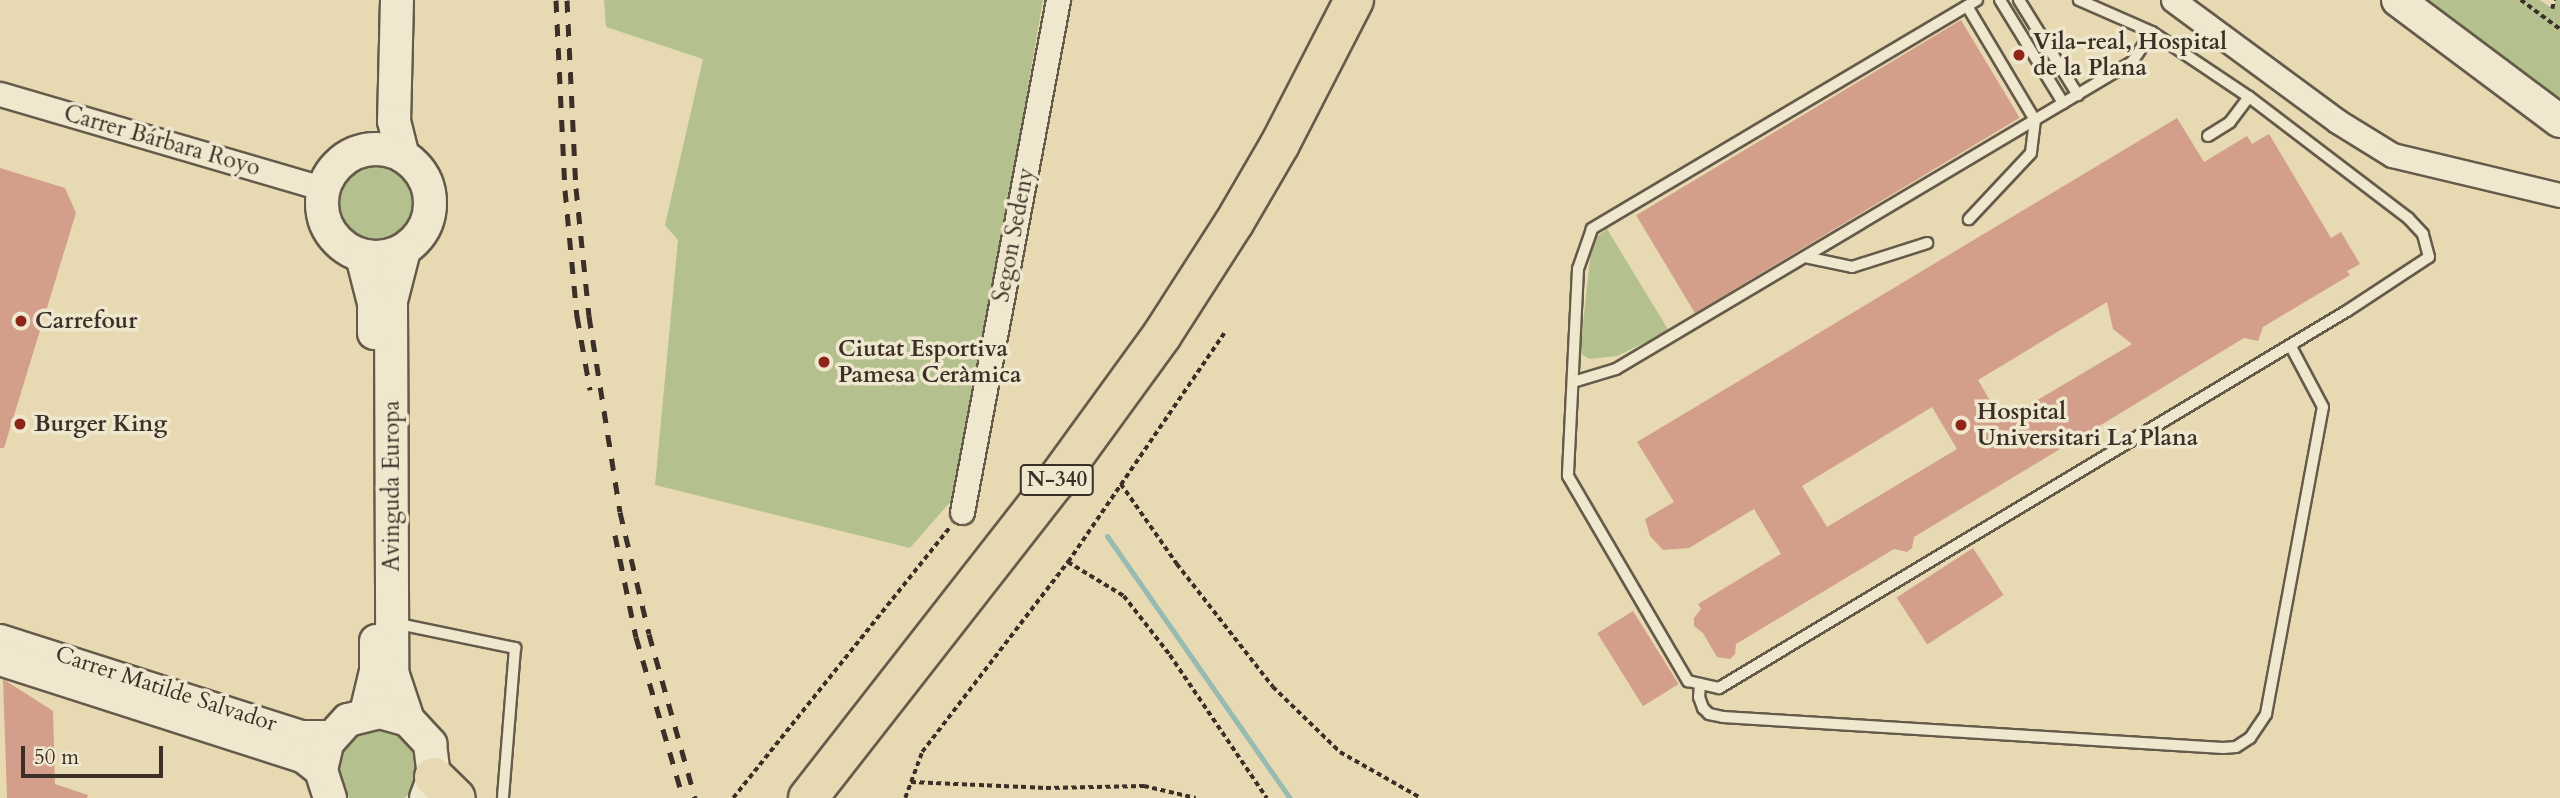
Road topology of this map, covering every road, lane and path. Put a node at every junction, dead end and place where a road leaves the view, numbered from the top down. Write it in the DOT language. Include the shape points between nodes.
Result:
graph roads {
  1 [pos="381,0"];
  2 [pos="397,0"];
  3 [pos="1058,0"];
  4 [pos="1354,0"];
  5 [pos="2000,0"];
  6 [pos="2019,0"];
  7 [pos="2079,0"];
  8 [pos="2173,0"];
  9 [pos="2398,0"];
  10 [pos="2521,0"];
  11 [pos="2554,0"];
  12 [pos="1972,3"];
  13 [pos="2552,9"];
  14 [pos="2560,29"];
  15 [pos="2152,32"];
  16 [pos="0,94"];
  17 [pos="2078,95"];
  18 [pos="2249,97"];
  19 [pos="2063,103"];
  20 [pos="2035,120"];
  21 [pos="2560,121"];
  22 [pos="2208,136"];
  23 [pos="366,150"];
  24 [pos="403,156"];
  25 [pos="324,189"];
  26 [pos="2560,195"];
  27 [pos="1969,219"];
  28 [pos="1927,243"];
  29 [pos="404,250"];
  30 [pos="362,256"];
  31 [pos="1805,257"];
  32 [pos="1224,333"];
  33 [pos="2290,345"];
  34 [pos="1573,382"];
  35 [pos="1121,484"];
  36 [pos="962,512"];
  37 [pos="1068,562"];
  38 [pos="392,622"];
  39 [pos="0,636"];
  40 [pos="0,659"];
  41 [pos="1700,684"];
  42 [pos="366,713"];
  43 [pos="408,720"];
  44 [pos="334,732"];
  45 [pos="911,782"];
  46 [pos="325,784"];
  47 [pos="439,791"];
  48 [pos="503,798"];
  49 [pos="733,798"];
  50 [pos="808,798"];
  51 [pos="905,798"];
  52 [pos="1196,798"];
  53 [pos="1267,798"];
  54 [pos="1421,798"];
  1 -- 23 [label="main road" via="379,119"];
  2 -- 24 [label="main road" via="394,121"];
  3 -- 36 [label="street, Segon Sedeny"];
  4 -- 50 [label="highway, N-340" via="1280,144 1162,335 1056,481"];
  5 -- 19 [label="lane"];
  6 -- 17 [label="lane"];
  7 -- 15 [label="lane"];
  8 -- 26 [label="street" via="2336,121 2392,155"];
  9 -- 21 [label="main road"];
  10 -- 14 [label="path"];
  11 -- 13 [label="path"];
  12 -- 20 [label="lane"];
  12 -- 34 [label="lane" via="1592,229 1578,269"];
  15 -- 17 [label="lane" via="2132,62"];
  15 -- 18 [label="lane"];
  16 -- 25 [label="street, Carrer Bárbara Royo"];
  17 -- 19 [label="lane"];
  18 -- 22 [label="lane" via="2230,122"];
  18 -- 33 [label="lane" via="2409,218 2423,234 2429,257"];
  19 -- 20 [label="lane"];
  20 -- 27 [label="lane" via="2031,153"];
  20 -- 31 [label="lane"];
  23 -- 24 [label="main road"];
  23 -- 25 [label="main road" via="339,164"];
  24 -- 29 [label="main road" via="425,179 430,195 426,226"];
  25 -- 30 [label="main road" via="322,206 329,230 346,249"];
  28 -- 31 [label="lane" via="1852,267"];
  29 -- 30 [label="main road" via="376,258"];
  29 -- 38 [label="main road, Avinguda Europa" via="391,301"];
  30 -- 42 [label="main road, Avinguda Europa" via="374,303 376,671"];
  31 -- 34 [label="lane" via="1616,369"];
  32 -- 35 [label="path"];
  33 -- 41 [label="lane" via="1719,688"];
  33 -- 41 [label="lane" via="2323,407 2266,714 2243,743 2223,748 1723,716 1703,708"];
  34 -- 41 [label="lane" via="1568,476 1688,681"];
  35 -- 37 [label="path"];
  35 -- 54 [label="path" via="1273,687 1340,752"];
  36 -- 49 [label="path"];
  37 -- 45 [label="path" via="922,752"];
  37 -- 53 [label="path" via="1124,596"];
  38 -- 43 [label="main road, Avinguda Europa" via="392,672"];
  38 -- 48 [label="lane" via="514,648"];
  39 -- 44 [label="street, Carrer Matilde Salvador" via="301,732"];
  40 -- 46 [label="main road, Carrer Matilde Salvador" via="303,756"];
  42 -- 43 [label="main road" via="388,713"];
  42 -- 44 [label="main road"];
  43 -- 47 [label="main road" via="430,744"];
  44 -- 46 [label="main road" via="327,743"];
  45 -- 51 [label="path"];
  45 -- 52 [label="path" via="1046,788 1144,786"];
}
